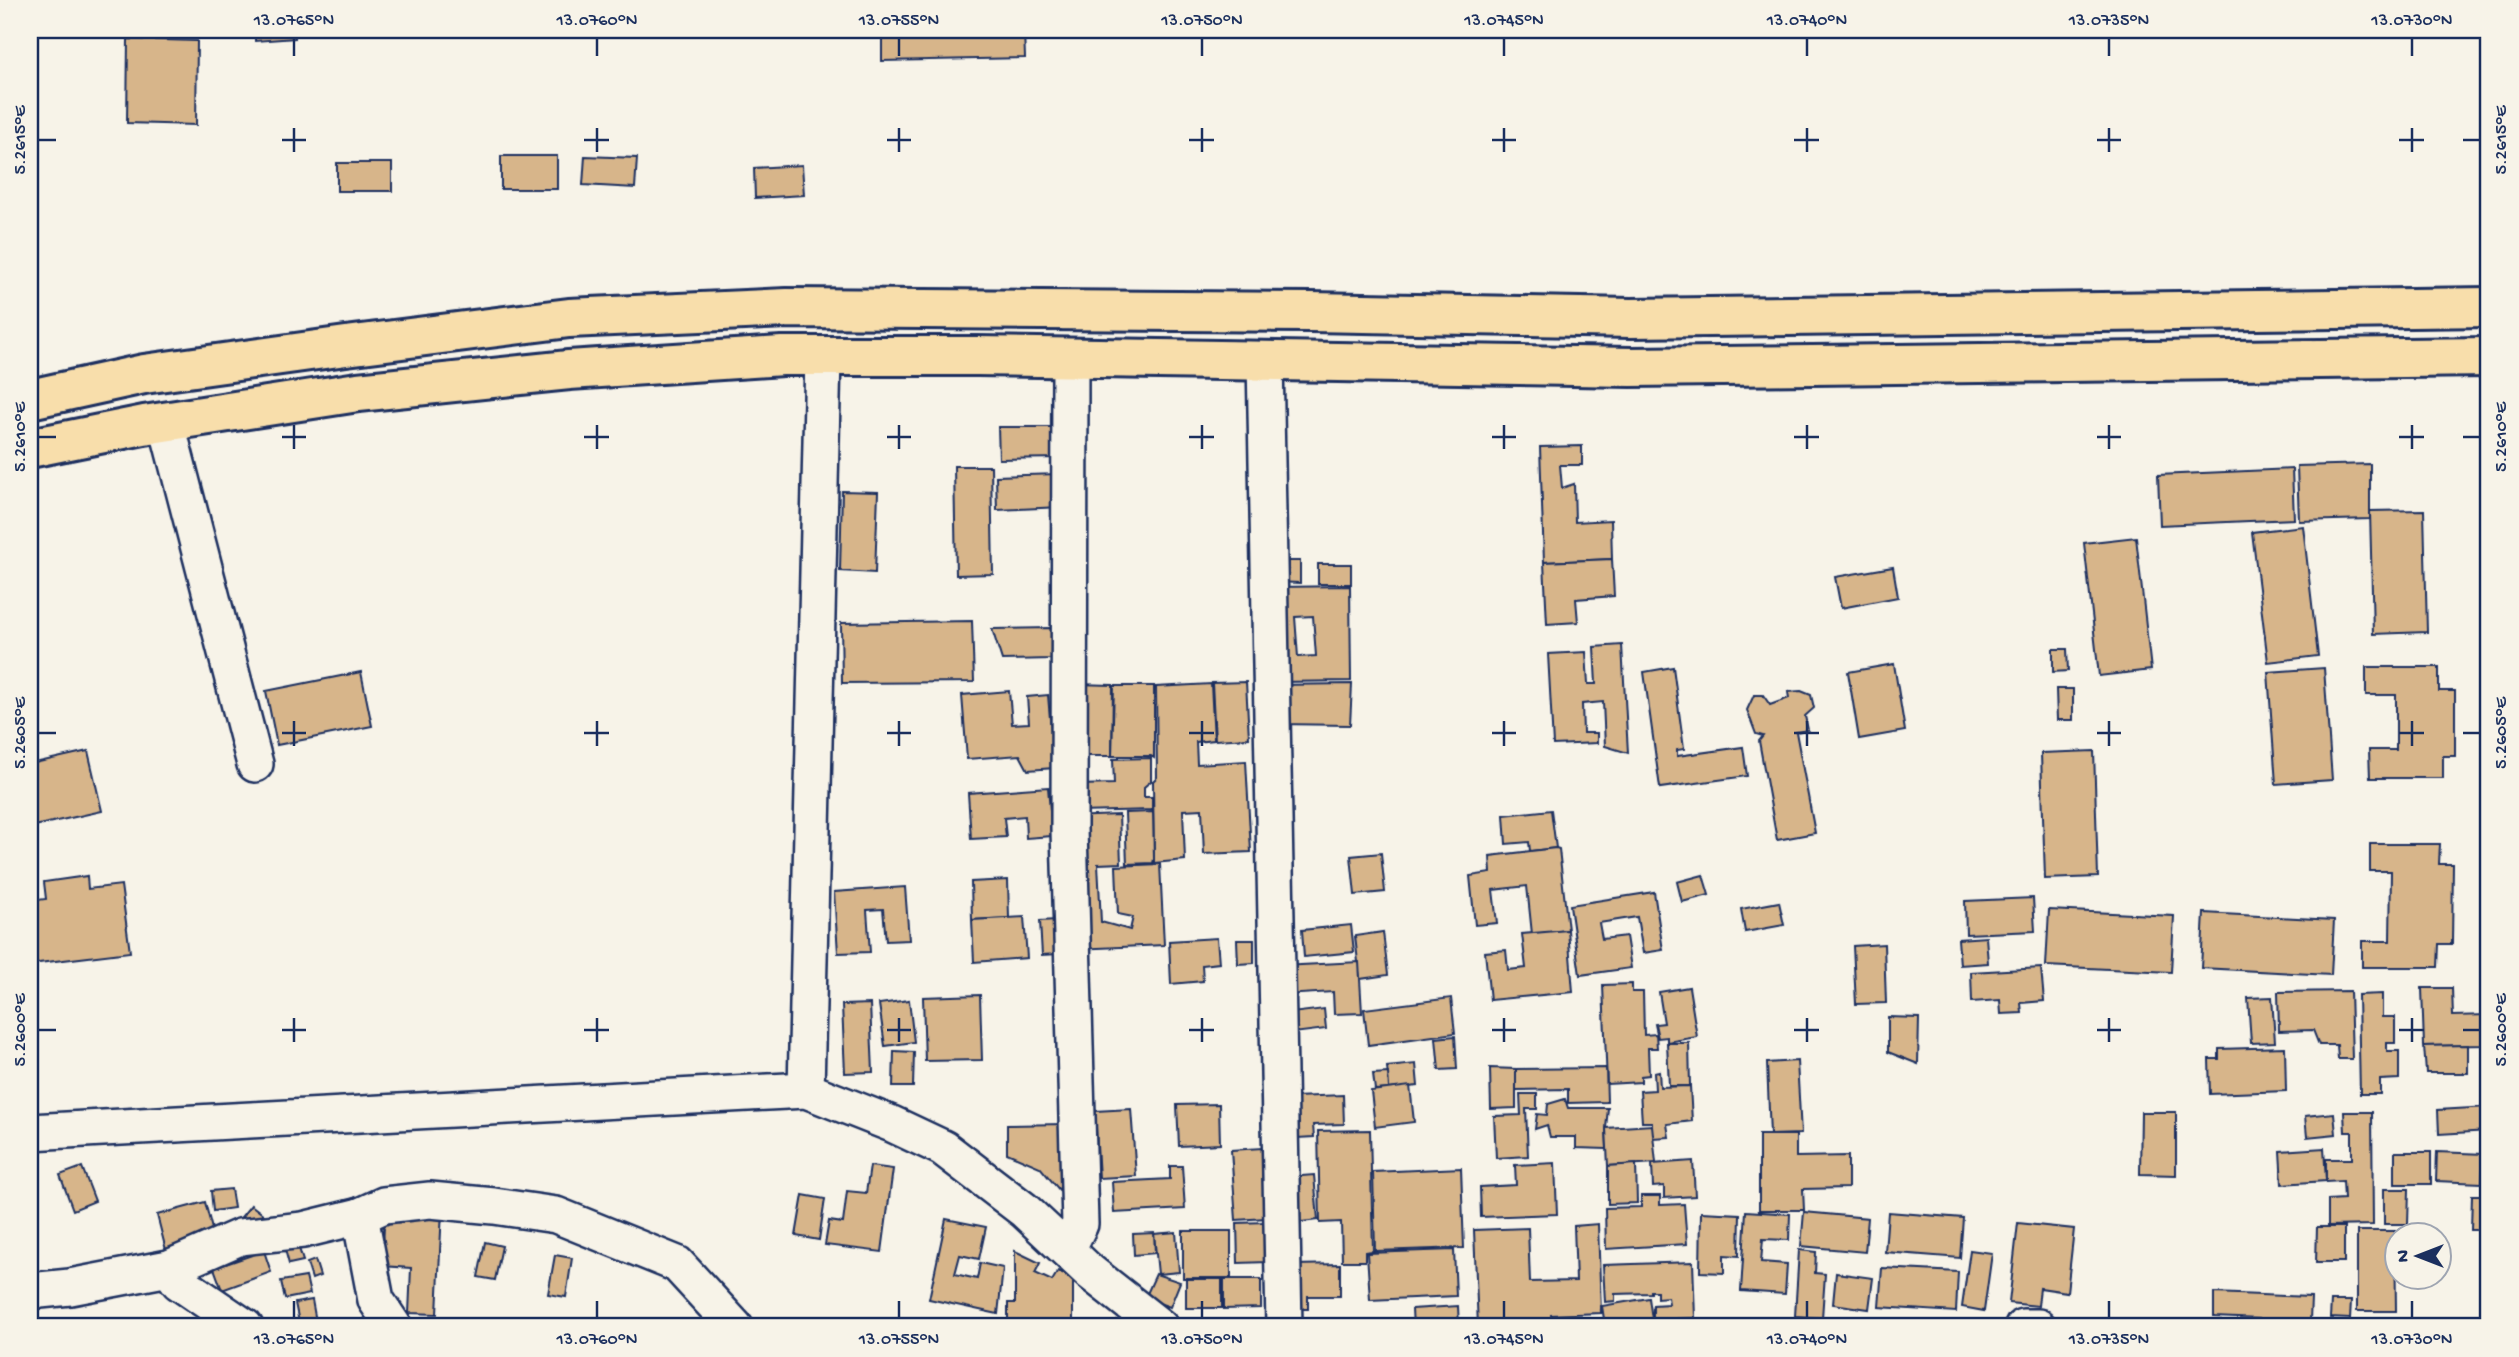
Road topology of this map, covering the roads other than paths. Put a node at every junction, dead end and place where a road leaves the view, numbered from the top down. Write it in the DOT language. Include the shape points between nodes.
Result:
graph roads {
  1 [pos="2489,307"];
  2 [pos="823,356"];
  3 [pos="1070,357"];
  4 [pos="2489,357"];
  5 [pos="1265,360"];
  6 [pos="30,398"];
  7 [pos="166,421"];
  8 [pos="30,448"];
  9 [pos="256,764"];
  10 [pos="806,1090"];
  11 [pos="30,1132"];
  12 [pos="359,1216"];
  13 [pos="1067,1250"];
  14 [pos="174,1275"];
  15 [pos="30,1291"];
  16 [pos="198,1327"];
  17 [pos="245,1327"];
  18 [pos="394,1327"];
  19 [pos="735,1327"];
  20 [pos="1160,1327"];
  21 [pos="1284,1327"];
  22 [pos="2023,1327"];
  23 [pos="2038,1327"];
  1 -- 6 [label="main road" via="1631,318 787,308 569,318 144,374"];
  2 -- 3 [label="main road"];
  2 -- 7 [label="main road" via="543,372 358,392"];
  2 -- 10 [label="street"];
  3 -- 5 [label="main road"];
  3 -- 13 [label="street" via="1069,829 1080,1224"];
  4 -- 5 [label="main road" via="1631,367"];
  5 -- 21 [label="street"];
  7 -- 8 [label="main road"];
  7 -- 9 [label="street"];
  10 -- 11 [label="street"];
  10 -- 13 [label="street" via="943,1148 1024,1209"];
  12 -- 14 [label="street" via="303,1230 240,1237"];
  12 -- 18 [label="street" via="376,1300"];
  12 -- 19 [label="street" via="384,1205 430,1200 556,1215 677,1264"];
  13 -- 20 [label="street"];
  14 -- 15 [label="street"];
  14 -- 16 [label="street"];
  14 -- 17 [label="street"];
  22 -- 23 [label="street"];
}
